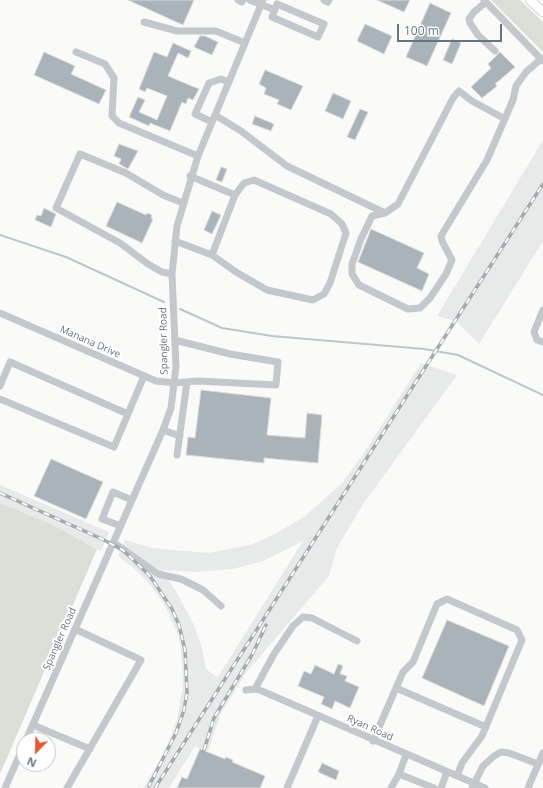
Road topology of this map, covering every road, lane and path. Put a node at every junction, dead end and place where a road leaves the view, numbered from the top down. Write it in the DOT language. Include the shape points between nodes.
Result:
graph roads {
  1 [pos="238,0"];
  2 [pos="243,0"];
  3 [pos="250,0"];
  4 [pos="324,0"];
  5 [pos="329,0"];
  6 [pos="530,0"];
  7 [pos="485,1"];
  8 [pos="262,2"];
  9 [pos="274,10"];
  10 [pos="543,12"];
  11 [pos="144,22"];
  12 [pos="245,43"];
  13 [pos="495,51"];
  14 [pos="76,52"];
  15 [pos="542,60"];
  16 [pos="229,82"];
  17 [pos="214,118"];
  18 [pos="505,119"];
  19 [pos="198,156"];
  20 [pos="190,176"];
  21 [pos="235,195"];
  22 [pos="182,203"];
  23 [pos="385,212"];
  24 [pos="175,241"];
  25 [pos="212,255"];
  26 [pos="172,274"];
  27 [pos="543,310"];
  28 [pos="0,313"];
  29 [pos="175,340"];
  30 [pos="543,342"];
  31 [pos="144,376"];
  32 [pos="187,382"];
  33 [pos="174,383"];
  34 [pos="0,386"];
  35 [pos="0,399"];
  36 [pos="128,414"];
  37 [pos="163,430"];
  38 [pos="180,436"];
  39 [pos="177,455"];
  40 [pos="132,500"];
  41 [pos="121,526"];
  42 [pos="114,542"];
  43 [pos="221,606"];
  44 [pos="75,629"];
  45 [pos="357,641"];
  46 [pos="396,688"];
  47 [pos="255,689"];
  48 [pos="246,690"];
  49 [pos="318,716"];
  50 [pos="33,725"];
  51 [pos="486,726"];
  52 [pos="30,732"];
  53 [pos="374,741"];
  54 [pos="90,749"];
  55 [pos="543,753"];
  56 [pos="406,755"];
  57 [pos="16,763"];
  58 [pos="538,764"];
  59 [pos="448,772"];
  60 [pos="399,774"];
  61 [pos="457,776"];
  62 [pos="473,786"];
  63 [pos="5,788"];
  64 [pos="67,788"];
  65 [pos="287,788"];
  66 [pos="391,788"];
  67 [pos="434,788"];
  68 [pos="441,788"];
  69 [pos="485,788"];
  70 [pos="528,788"];
  1 -- 2 [label="street"];
  3 -- 8 [label="street"];
  4 -- 5 [label="street"];
  6 -- 10 [label="main road"];
  7 -- 13 [label="street" via="469,19 478,35"];
  7 -- 15 [label="street"];
  8 -- 9 [label="street"];
  8 -- 12 [label="street, Spangler Road"];
  9 -- 9 [label="street" via="272,17 318,37 324,24 277,4"];
  11 -- 12 [label="street" via="177,31 216,32"];
  12 -- 16 [label="street, Spangler Road"];
  14 -- 19 [label="street" via="105,64 114,78 112,116 119,123"];
  15 -- 18 [label="street" via="526,72 516,86"];
  16 -- 17 [label="street, Spangler Road"];
  16 -- 17 [label="street" via="221,79 209,83 195,114"];
  17 -- 19 [label="street, Spangler Road"];
  17 -- 23 [label="street" via="241,131 286,166"];
  18 -- 23 [label="street" via="459,91 398,204"];
  18 -- 23 [label="street" via="487,160 441,236 452,260 446,274 420,308 408,309 376,294 359,285 352,274 352,264 372,216"];
  19 -- 20 [label="street, Spangler Road"];
  20 -- 21 [label="street"];
  20 -- 22 [label="street, Spangler Road"];
  21 -- 25 [label="street"];
  21 -- 25 [label="street" via="244,184 254,180 331,214 342,224 346,234 330,283 324,294 313,300 267,290"];
  22 -- 24 [label="street, Spangler Road"];
  22 -- 26 [label="street" via="162,195 126,173 80,154 56,208 120,243 162,272"];
  24 -- 25 [label="street"];
  24 -- 26 [label="street, Spangler Road"];
  26 -- 29 [label="street, Spangler Road"];
  27 -- 30 [label="street" via="534,332 537,340"];
  28 -- 31 [label="street, Manana Drive"];
  29 -- 32 [label="street, Manana Drive" via="230,354 278,362 276,385 196,380"];
  29 -- 33 [label="street, Spangler Road"];
  31 -- 33 [label="street, Manana Drive" via="156,381"];
  31 -- 36 [label="street"];
  32 -- 33 [label="street, Manana Drive"];
  32 -- 38 [label="street"];
  33 -- 37 [label="street, Spangler Road" via="171,408"];
  34 -- 36 [label="street" via="10,362"];
  35 -- 36 [label="street" via="114,447"];
  37 -- 38 [label="street"];
  37 -- 40 [label="street, Spangler Road"];
  38 -- 39 [label="street"];
  40 -- 41 [label="street, Spangler Road"];
  40 -- 41 [label="street" via="113,492 102,519"];
  41 -- 42 [label="street, Spangler Road"];
  42 -- 43 [label="street" via="158,574 181,579 203,590"];
  42 -- 44 [label="street, Spangler Road"];
  44 -- 50 [label="street, Spangler Road"];
  44 -- 54 [label="street" via="141,660"];
  45 -- 47 [label="street" via="312,618 302,617 278,648"];
  46 -- 51 [label="street"];
  46 -- 51 [label="street" via="403,672 413,662 437,604 447,599 517,630 522,640"];
  46 -- 53 [label="street"];
  47 -- 48 [label="street, Ryan Road"];
  47 -- 49 [label="street, Ryan Road"];
  49 -- 53 [label="street, Ryan Road"];
  49 -- 65 [label="street"];
  50 -- 52 [label="street, Spangler Road"];
  50 -- 54 [label="street"];
  51 -- 61 [label="street" via="478,743 462,763"];
  53 -- 56 [label="street, Ryan Road"];
  54 -- 64 [label="street"];
  55 -- 58 [label="street"];
  56 -- 59 [label="street, Ryan Road"];
  56 -- 60 [label="street"];
  57 -- 63 [label="street"];
  58 -- 62 [label="street" via="501,752 482,766"];
  58 -- 70 [label="street"];
  59 -- 61 [label="street, Ryan Road"];
  59 -- 68 [label="street"];
  60 -- 66 [label="street"];
  60 -- 67 [label="street"];
  61 -- 62 [label="street, Ryan Road"];
  62 -- 69 [label="street, Ryan Road"];
}
